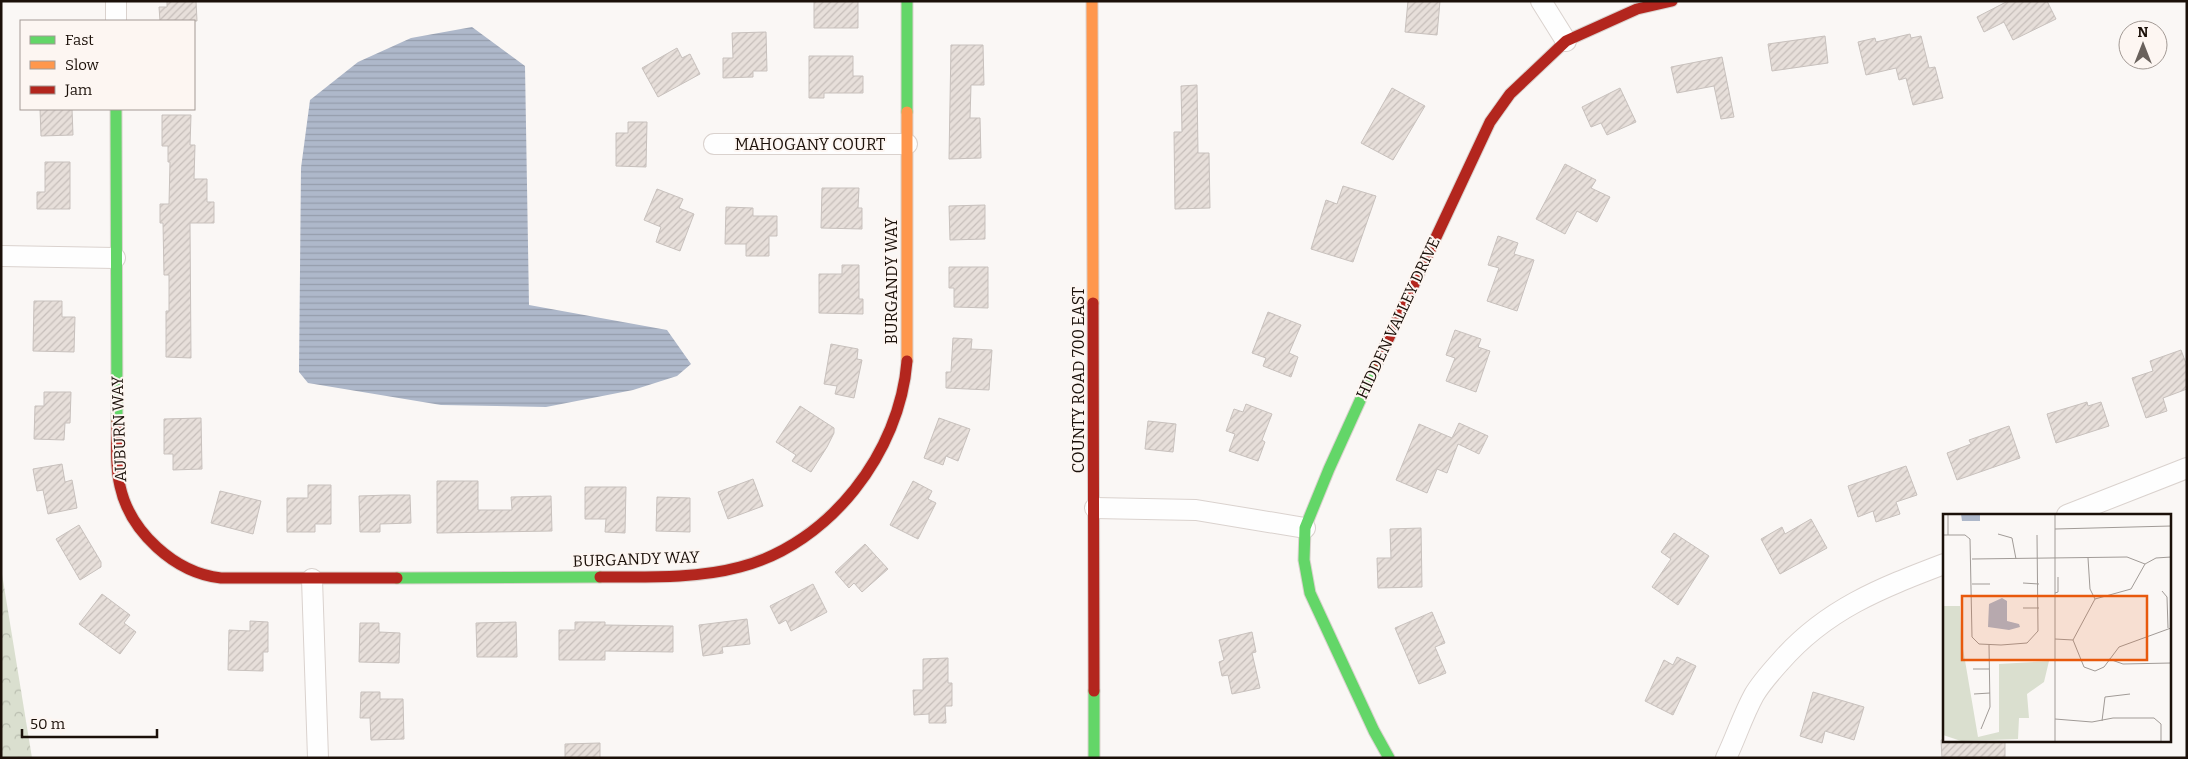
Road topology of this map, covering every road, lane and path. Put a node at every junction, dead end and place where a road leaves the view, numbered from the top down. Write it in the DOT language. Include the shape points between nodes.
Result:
graph roads {
  1 [pos="116,1"];
  2 [pos="907,1"];
  3 [pos="1092,1"];
  4 [pos="1541,1"];
  5 [pos="1672,1"];
  6 [pos="116,20"];
  7 [pos="1566,41"];
  8 [pos="116,110"];
  9 [pos="714,144"];
  10 [pos="906,144"];
  11 [pos="1,256"];
  12 [pos="115,258"];
  13 [pos="2187,468"];
  14 [pos="1095,508"];
  15 [pos="2070,514"];
  16 [pos="1305,528"];
  17 [pos="1943,564"];
  18 [pos="312,579"];
  19 [pos="1731,756"];
  20 [pos="318,758"];
  21 [pos="1094,758"];
  22 [pos="1389,758"];
  1 -- 6 [label="street"];
  2 -- 10 [label="street, BURGANDY WAY"];
  3 -- 14 [label="street, COUNTY ROAD 700 EAST"];
  4 -- 7 [label="street"];
  5 -- 7 [label="street, HIDDEN VALLEY DRIVE" via="1637,9"];
  7 -- 16 [label="street, HIDDEN VALLEY DRIVE" via="1510,94 1490,122 1419,271"];
  8 -- 12 [label="street, AUBURN WAY"];
  9 -- 10 [label="street, MAHOGANY COURT"];
  10 -- 18 [label="street, BURGANDY WAY" via="908,335 905,379 893,421 865,477 838,508 804,537 751,564 686,576"];
  11 -- 12 [label="street"];
  12 -- 18 [label="street, AUBURN WAY" via="117,462 120,487 138,525 170,556 201,574 225,578"];
  13 -- 15 [label="street"];
  14 -- 16 [label="street" via="1196,510"];
  14 -- 21 [label="street, COUNTY ROAD 700 EAST"];
  16 -- 22 [label="street" via="1304,560 1310,593"];
  17 -- 19 [label="street" via="1853,602 1809,633 1777,665 1755,694"];
  18 -- 20 [label="street"];
}
